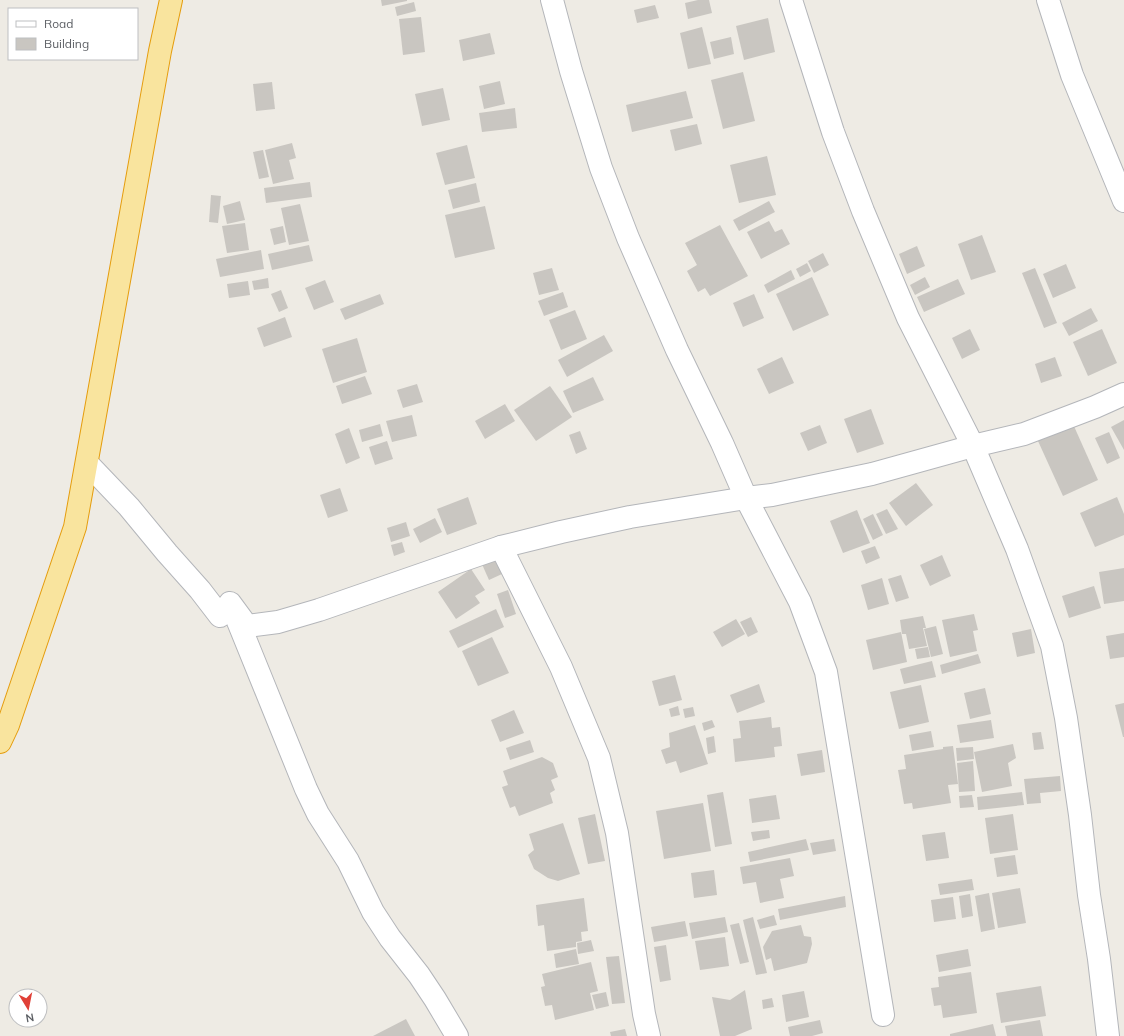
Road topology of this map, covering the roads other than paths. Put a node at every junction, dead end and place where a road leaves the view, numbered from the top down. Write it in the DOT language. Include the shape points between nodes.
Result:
graph roads {
  1 [pos="171,0"];
  2 [pos="552,0"];
  3 [pos="791,0"];
  4 [pos="1048,0"];
  5 [pos="1124,201"];
  6 [pos="1124,394"];
  7 [pos="973,446"];
  8 [pos="87,463"];
  9 [pos="746,498"];
  10 [pos="501,547"];
  11 [pos="230,603"];
  12 [pos="0,742"];
  13 [pos="883,1015"];
  14 [pos="457,1036"];
  15 [pos="649,1036"];
  16 [pos="1108,1036"];
  1 -- 8 [label="highway"];
  2 -- 9 [label="street" via="601,168 628,238"];
  3 -- 7 [label="street" via="833,132 863,212 908,318"];
  4 -- 5 [label="street" via="1072,75"];
  6 -- 7 [label="street" via="1024,434"];
  7 -- 9 [label="street" via="872,474"];
  7 -- 16 [label="street" via="1017,549 1052,646 1080,815"];
  8 -- 11 [label="street" via="129,507 220,616"];
  8 -- 12 [label="highway" via="75,527"];
  9 -- 10 [label="street" via="630,517"];
  9 -- 13 [label="street" via="800,602 826,672"];
  10 -- 11 [label="street" via="278,622 246,626"];
  10 -- 15 [label="street" via="560,667 599,758 617,832"];
  11 -- 14 [label="street" via="318,814 348,861 373,912 431,993"];
}
